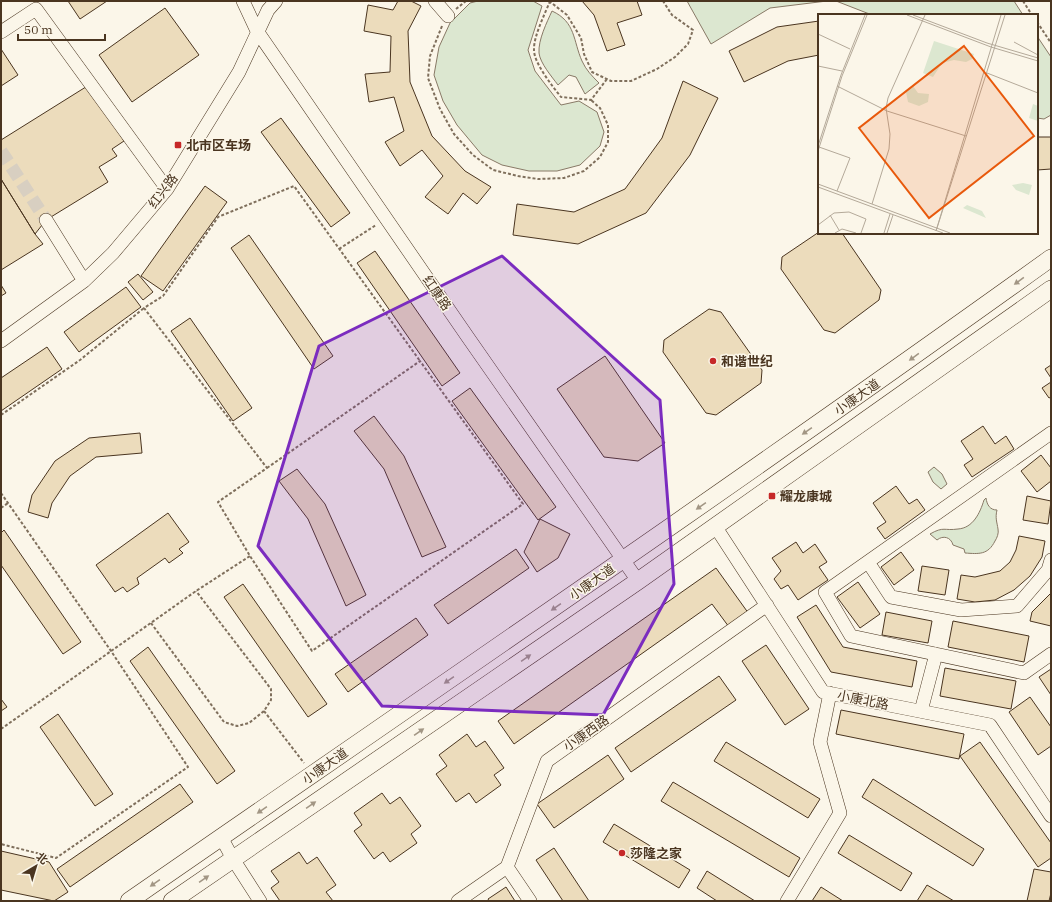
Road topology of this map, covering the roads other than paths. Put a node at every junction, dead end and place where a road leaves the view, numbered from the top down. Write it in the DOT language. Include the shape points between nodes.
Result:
graph roads {
  1 [pos="243,1"];
  2 [pos="276,1"];
  3 [pos="435,1"];
  4 [pos="448,16"];
  5 [pos="257,31"];
  6 [pos="1,32"];
  7 [pos="167,189"];
  8 [pos="46,220"];
  9 [pos="1051,258"];
  10 [pos="84,281"];
  11 [pos="1051,289"];
  12 [pos="1,341"];
  13 [pos="1051,434"];
  14 [pos="715,526"];
  15 [pos="1051,560"];
  16 [pos="623,561"];
  17 [pos="868,562"];
  18 [pos="638,581"];
  19 [pos="767,604"];
  20 [pos="936,654"];
  21 [pos="1051,654"];
  22 [pos="830,693"];
  23 [pos="921,711"];
  24 [pos="1051,816"];
  25 [pos="221,837"];
  26 [pos="233,859"];
  27 [pos="507,868"];
  28 [pos="129,901"];
  29 [pos="172,901"];
  30 [pos="260,901"];
  31 [pos="458,901"];
  32 [pos="530,901"];
  33 [pos="787,901"];
  1 -- 5 [label="street, 红康路"];
  2 -- 5 [label="street, 红兴路"];
  3 -- 4 [label="street"];
  5 -- 7 [label="street, 红兴路" via="239,72"];
  5 -- 16 [label="street, 红康路"];
  6 -- 7 [label="street" via="36,9"];
  7 -- 10 [label="street, 红兴路" via="114,253"];
  8 -- 10 [label="street"];
  9 -- 16 [label="main road, 小康大道, one-way"];
  10 -- 12 [label="street, 红兴路"];
  11 -- 14 [label="main road, 小康大道"];
  13 -- 17 [label="street"];
  14 -- 18 [label="main road, 小康大道"];
  14 -- 19 [label="street, 小康北路"];
  15 -- 17 [label="street" via="1048,570 1017,606 962,610 891,596"];
  16 -- 18 [label="street, 红康路"];
  16 -- 25 [label="main road, 小康大道, one-way"];
  17 -- 20 [label="street" via="825,592 851,636"];
  26 -- 18 [label="main road, 小康大道, one-way"];
  19 -- 22 [label="street, 小康北路" via="823,692"];
  19 -- 27 [label="street, 小康西路" via="547,761"];
  20 -- 21 [label="street" via="1024,673"];
  20 -- 23 [label="street"];
  22 -- 23 [label="street, 小康北路"];
  22 -- 33 [label="street" via="820,742 840,813"];
  23 -- 24 [label="street, 小康北路" via="990,725"];
  25 -- 26 [label="street"];
  25 -- 28 [label="main road, 小康大道, one-way"];
  29 -- 26 [label="main road, 小康大道, one-way"];
  26 -- 30 [label="street"];
  27 -- 31 [label="street"];
  27 -- 32 [label="street"];
}
